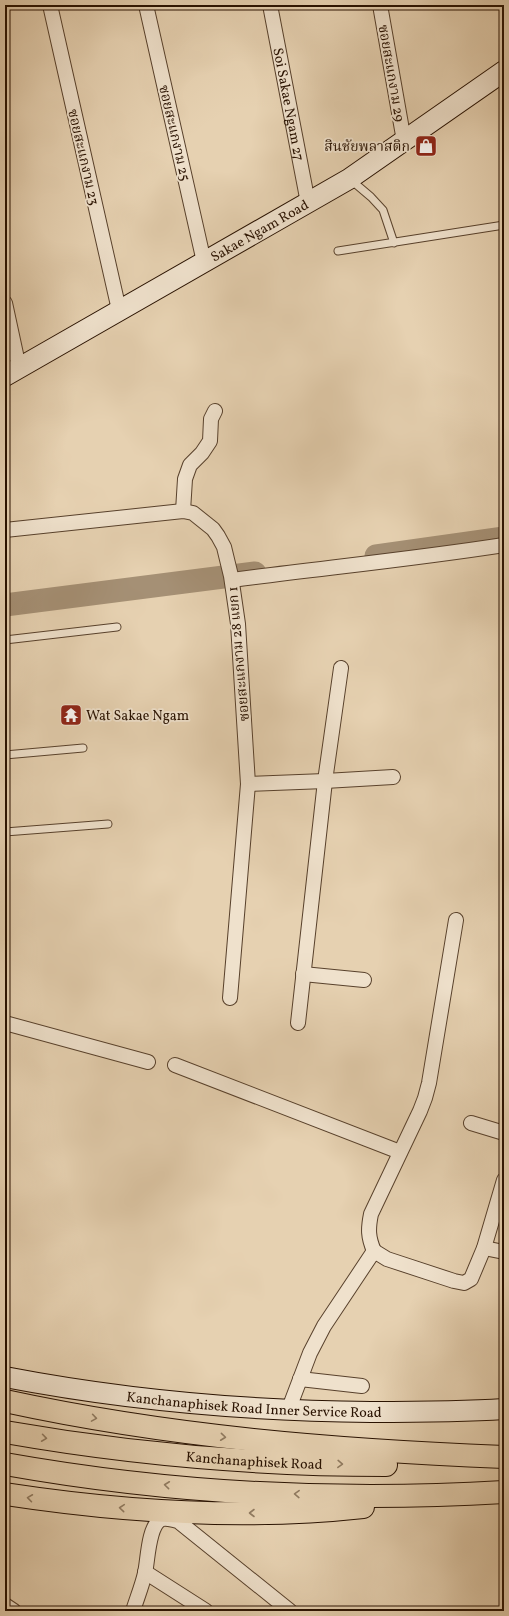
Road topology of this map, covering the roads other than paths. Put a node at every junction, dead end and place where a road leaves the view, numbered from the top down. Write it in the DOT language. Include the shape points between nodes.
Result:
graph roads {
  1 [pos="50,5"];
  2 [pos="146,5"];
  3 [pos="270,5"];
  4 [pos="380,5"];
  5 [pos="504,71"];
  6 [pos="404,141"];
  7 [pos="349,179"];
  8 [pos="308,203"];
  9 [pos="504,226"];
  10 [pos="394,243"];
  11 [pos="338,251"];
  12 [pos="204,262"];
  13 [pos="5,303"];
  14 [pos="119,310"];
  15 [pos="12,372"];
  16 [pos="215,411"];
  17 [pos="183,511"];
  18 [pos="5,530"];
  19 [pos="504,545"];
  20 [pos="232,578"];
  21 [pos="117,627"];
  22 [pos="5,640"];
  23 [pos="341,668"];
  24 [pos="83,748"];
  25 [pos="5,755"];
  26 [pos="393,777"];
  27 [pos="325,781"];
  28 [pos="248,784"];
  29 [pos="108,824"];
  30 [pos="5,832"];
  31 [pos="456,920"];
  32 [pos="303,974"];
  33 [pos="364,980"];
  34 [pos="230,998"];
  35 [pos="5,1023"];
  36 [pos="298,1023"];
  37 [pos="148,1062"];
  38 [pos="175,1065"];
  39 [pos="471,1123"];
  40 [pos="504,1133"];
  41 [pos="400,1152"];
  42 [pos="504,1180"];
  43 [pos="484,1248"];
  44 [pos="374,1251"];
  45 [pos="504,1252"];
  46 [pos="5,1377"];
  47 [pos="300,1379"];
  48 [pos="362,1386"];
  49 [pos="5,1401"];
  50 [pos="504,1409"];
  51 [pos="288,1411"];
  52 [pos="5,1432"];
  53 [pos="504,1457"];
  54 [pos="504,1462"];
  55 [pos="5,1464"];
  56 [pos="495,1493"];
  57 [pos="5,1494"];
  58 [pos="145,1572"];
  59 [pos="133,1611"];
  60 [pos="206,1611"];
  61 [pos="290,1611"];
  1 -- 14 [label="street, ซอยสะแกงาม 23"];
  2 -- 12 [label="street, ซอยสะแกงาม 25"];
  3 -- 8 [label="street, Soi Sakae Ngam 27"];
  4 -- 6 [label="street, ซอยสะแกงาม 29"];
  5 -- 6 [label="street, Sakae Ngam Road"];
  6 -- 7 [label="street, Sakae Ngam Road"];
  7 -- 8 [label="street, Sakae Ngam Road"];
  7 -- 10 [label="lane" via="383,210"];
  8 -- 12 [label="street, Sakae Ngam Road"];
  9 -- 10 [label="lane"];
  10 -- 11 [label="lane"];
  12 -- 14 [label="street, Sakae Ngam Road"];
  13 -- 15 [label="street"];
  14 -- 15 [label="street, Sakae Ngam Road"];
  16 -- 17 [label="street" via="211,419 210,441 190,465 185,479"];
  17 -- 18 [label="street"];
  17 -- 20 [label="street, ซอยสะแกงาม 28 แยก 1" via="193,513 213,529 227,557"];
  19 -- 20 [label="street" via="422,558"];
  20 -- 28 [label="street, ซอยสะแกงาม 28 แยก 1" via="238,624"];
  21 -- 22 [label="lane"];
  23 -- 27 [label="street"];
  24 -- 25 [label="lane"];
  26 -- 27 [label="street"];
  27 -- 28 [label="street"];
  27 -- 32 [label="street"];
  28 -- 34 [label="street, ซอยสะแกงาม 28 แยก 1"];
  29 -- 30 [label="lane"];
  31 -- 41 [label="street" via="429,1083 420,1112"];
  32 -- 33 [label="street"];
  32 -- 36 [label="street"];
  35 -- 37 [label="street"];
  38 -- 41 [label="street"];
  39 -- 40 [label="street"];
  41 -- 44 [label="street" via="371,1214 369,1238"];
  42 -- 43 [label="street"];
  43 -- 44 [label="street" via="471,1279 464,1283 387,1259"];
  43 -- 45 [label="street"];
  44 -- 47 [label="street" via="324,1326"];
  46 -- 51 [label="street, Kanchanaphisek Road Inner Service Road" via="164,1400"];
  47 -- 48 [label="street"];
  47 -- 51 [label="street"];
  49 -- 53 [label="highway, one-way" via="122,1423 246,1440 388,1452"];
  50 -- 51 [label="street, Kanchanaphisek Road Inner Service Road" via="431,1412"];
  52 -- 54 [label="highway, Kanchanaphisek Road, one-way" via="128,1450 242,1460 358,1465"];
  56 -- 55 [label="highway, one-way" via="361,1496 235,1491 120,1480"];
  56 -- 57 [label="highway, one-way" via="334,1510 275,1513 197,1513 121,1508"];
  58 -- 59 [label="street"];
  58 -- 60 [label="street"];
  58 -- 61 [label="street" via="152,1532 156,1523 169,1518 178,1522"];
}
